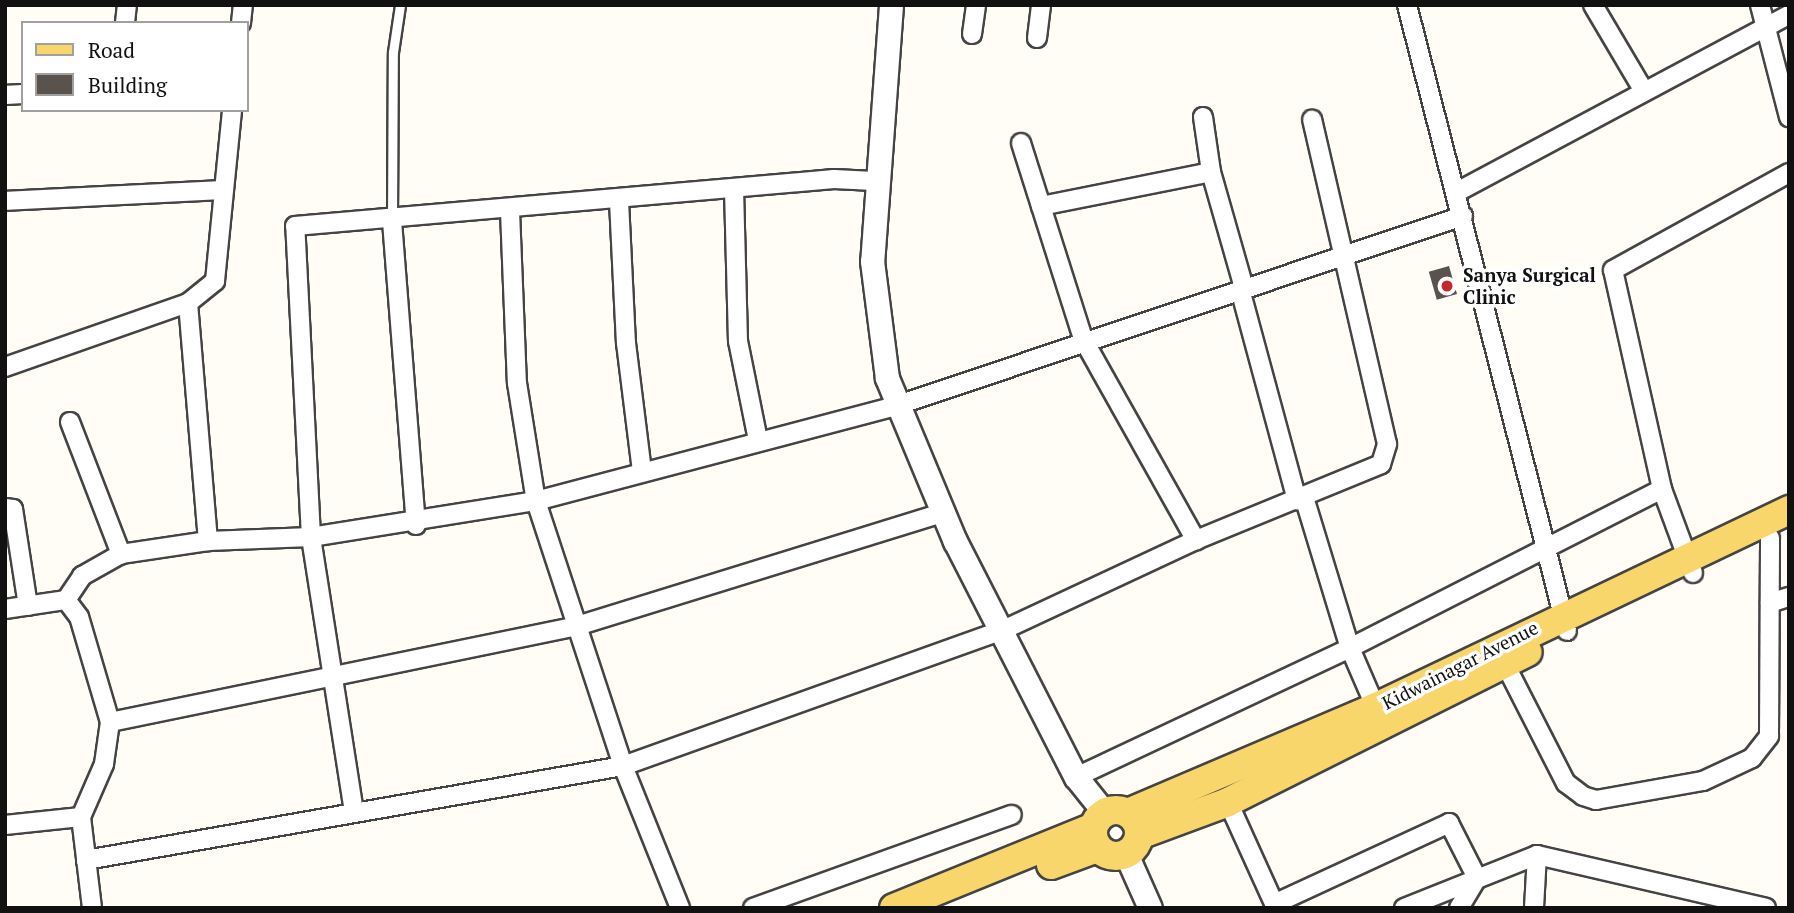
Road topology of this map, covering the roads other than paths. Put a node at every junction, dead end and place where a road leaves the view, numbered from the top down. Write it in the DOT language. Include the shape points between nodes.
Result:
graph roads {
  1 [pos="400,5"];
  2 [pos="891,5"];
  3 [pos="976,5"];
  4 [pos="1041,5"];
  5 [pos="1407,5"];
  6 [pos="1593,5"];
  7 [pos="1760,5"];
  8 [pos="1789,16"];
  9 [pos="1768,28"];
  10 [pos="972,34"];
  11 [pos="1037,37"];
  12 [pos="1643,89"];
  13 [pos="232,112"];
  14 [pos="1203,117"];
  15 [pos="1789,117"];
  16 [pos="1312,120"];
  17 [pos="1021,143"];
  18 [pos="1210,172"];
  19 [pos="1789,173"];
  20 [pos="874,181"];
  21 [pos="734,189"];
  22 [pos="224,190"];
  23 [pos="1458,192"];
  24 [pos="5,201"];
  25 [pos="619,201"];
  26 [pos="1041,206"];
  27 [pos="510,211"];
  28 [pos="1463,216"];
  29 [pos="392,221"];
  30 [pos="1344,257"];
  31 [pos="1242,289"];
  32 [pos="188,303"];
  33 [pos="1083,339"];
  34 [pos="5,367"];
  35 [pos="895,406"];
  36 [pos="70,422"];
  37 [pos="758,440"];
  38 [pos="642,472"];
  39 [pos="1662,489"];
  40 [pos="1300,499"];
  41 [pos="536,501"];
  42 [pos="5,508"];
  43 [pos="1789,510"];
  44 [pos="941,513"];
  45 [pos="416,525"];
  46 [pos="1779,533"];
  47 [pos="311,537"];
  48 [pos="1196,540"];
  49 [pos="208,541"];
  50 [pos="1545,545"];
  51 [pos="12,549"];
  52 [pos="121,554"];
  53 [pos="1689,565"];
  54 [pos="1789,597"];
  55 [pos="65,600"];
  56 [pos="1770,603"];
  57 [pos="28,606"];
  58 [pos="5,609"];
  59 [pos="1565,622"];
  60 [pos="577,626"];
  61 [pos="1003,630"];
  62 [pos="1350,648"];
  63 [pos="1505,664"];
  64 [pos="333,677"];
  65 [pos="1380,717"];
  66 [pos="110,722"];
  67 [pos="623,766"];
  68 [pos="1076,777"];
  69 [pos="1228,802"];
  70 [pos="354,812"];
  71 [pos="1012,815"];
  72 [pos="81,817"];
  73 [pos="5,825"];
  74 [pos="1115,831"];
  75 [pos="1537,855"];
  76 [pos="86,860"];
  77 [pos="1477,878"];
  78 [pos="1275,906"];
  79 [pos="92,908"];
  80 [pos="680,908"];
  81 [pos="753,908"];
  82 [pos="894,908"];
  83 [pos="942,908"];
  84 [pos="1150,908"];
  85 [pos="1404,908"];
  86 [pos="1459,908"];
  87 [pos="1534,908"];
  88 [pos="1766,908"];
  1 -- 29 [label="lane" via="393,52"];
  2 -- 20 [label="street"];
  3 -- 10 [label="street"];
  4 -- 11 [label="street"];
  5 -- 23 [label="street"];
  6 -- 12 [label="street"];
  7 -- 9 [label="street"];
  8 -- 9 [label="street"];
  9 -- 12 [label="street"];
  9 -- 15 [label="street"];
  12 -- 23 [label="street"];
  13 -- 22 [label="street"];
  14 -- 18 [label="street"];
  16 -- 30 [label="street"];
  17 -- 26 [label="street"];
  18 -- 26 [label="street"];
  18 -- 31 [label="street"];
  19 -- 39 [label="street" via="1613,270"];
  20 -- 21 [label="street"];
  20 -- 35 [label="street" via="878,326"];
  21 -- 25 [label="street"];
  21 -- 37 [label="street" via="738,341"];
  22 -- 24 [label="street"];
  22 -- 32 [label="street" via="215,281"];
  23 -- 28 [label="street"];
  25 -- 27 [label="street"];
  25 -- 38 [label="street" via="626,343"];
  26 -- 33 [label="street"];
  27 -- 29 [label="street"];
  27 -- 41 [label="street" via="517,383"];
  28 -- 30 [label="street"];
  28 -- 50 [label="street"];
  29 -- 45 [label="street"];
  29 -- 47 [label="street" via="295,226"];
  30 -- 31 [label="street"];
  30 -- 40 [label="street" via="1385,459"];
  31 -- 33 [label="street"];
  31 -- 40 [label="street"];
  32 -- 34 [label="street"];
  32 -- 49 [label="street"];
  33 -- 35 [label="street"];
  33 -- 48 [label="street"];
  35 -- 37 [label="street"];
  35 -- 44 [label="street"];
  36 -- 52 [label="street"];
  37 -- 38 [label="street"];
  38 -- 41 [label="street"];
  39 -- 50 [label="street"];
  39 -- 53 [label="street"];
  40 -- 48 [label="street"];
  40 -- 62 [label="street"];
  41 -- 45 [label="street"];
  41 -- 60 [label="street"];
  42 -- 51 [label="street" via="13,509"];
  43 -- 53 [label="main road, Kidwainagar Avenue"];
  44 -- 60 [label="street"];
  44 -- 61 [label="street"];
  45 -- 47 [label="street"];
  46 -- 53 [label="main road, Kidwainagar Avenue"];
  46 -- 56 [label="street"];
  47 -- 49 [label="street"];
  47 -- 64 [label="street"];
  48 -- 61 [label="street"];
  49 -- 52 [label="street"];
  50 -- 59 [label="street"];
  50 -- 62 [label="street"];
  51 -- 57 [label="street"];
  52 -- 55 [label="street" via="82,576"];
  53 -- 59 [label="main road, Kidwainagar Avenue"];
  54 -- 56 [label="street"];
  55 -- 57 [label="street"];
  55 -- 66 [label="street" via="79,617"];
  56 -- 63 [label="street" via="1767,744 1752,758 1703,781 1596,800 1583,796 1566,783"];
  57 -- 58 [label="street"];
  59 -- 63 [label="main road, Kidwainagar Avenue"];
  59 -- 65 [label="main road, Kidwainagar Avenue"];
  60 -- 64 [label="street"];
  60 -- 67 [label="street"];
  61 -- 67 [label="street"];
  61 -- 68 [label="street"];
  62 -- 65 [label="street"];
  62 -- 68 [label="street"];
  63 -- 65 [label="main road, Kidwainagar Avenue"];
  64 -- 66 [label="street"];
  64 -- 70 [label="street"];
  65 -- 69 [label="main road, Kidwainagar Avenue"];
  65 -- 74 [label="main road, Kidwainagar Avenue"];
  66 -- 72 [label="street" via="104,764"];
  67 -- 70 [label="street"];
  67 -- 80 [label="street"];
  68 -- 74 [label="street"];
  69 -- 74 [label="main road, Kidwainagar Avenue"];
  69 -- 78 [label="street"];
  70 -- 76 [label="street"];
  71 -- 81 [label="street"];
  72 -- 73 [label="street"];
  72 -- 76 [label="street"];
  74 -- 82 [label="main road, Kidwainagar Avenue"];
  74 -- 83 [label="main road, Kidwainagar Avenue"];
  74 -- 84 [label="street"];
  75 -- 77 [label="street"];
  75 -- 87 [label="street"];
  75 -- 88 [label="street"];
  76 -- 79 [label="street"];
  77 -- 78 [label="street" via="1449,823"];
  77 -- 85 [label="street"];
  77 -- 86 [label="street"];
}
